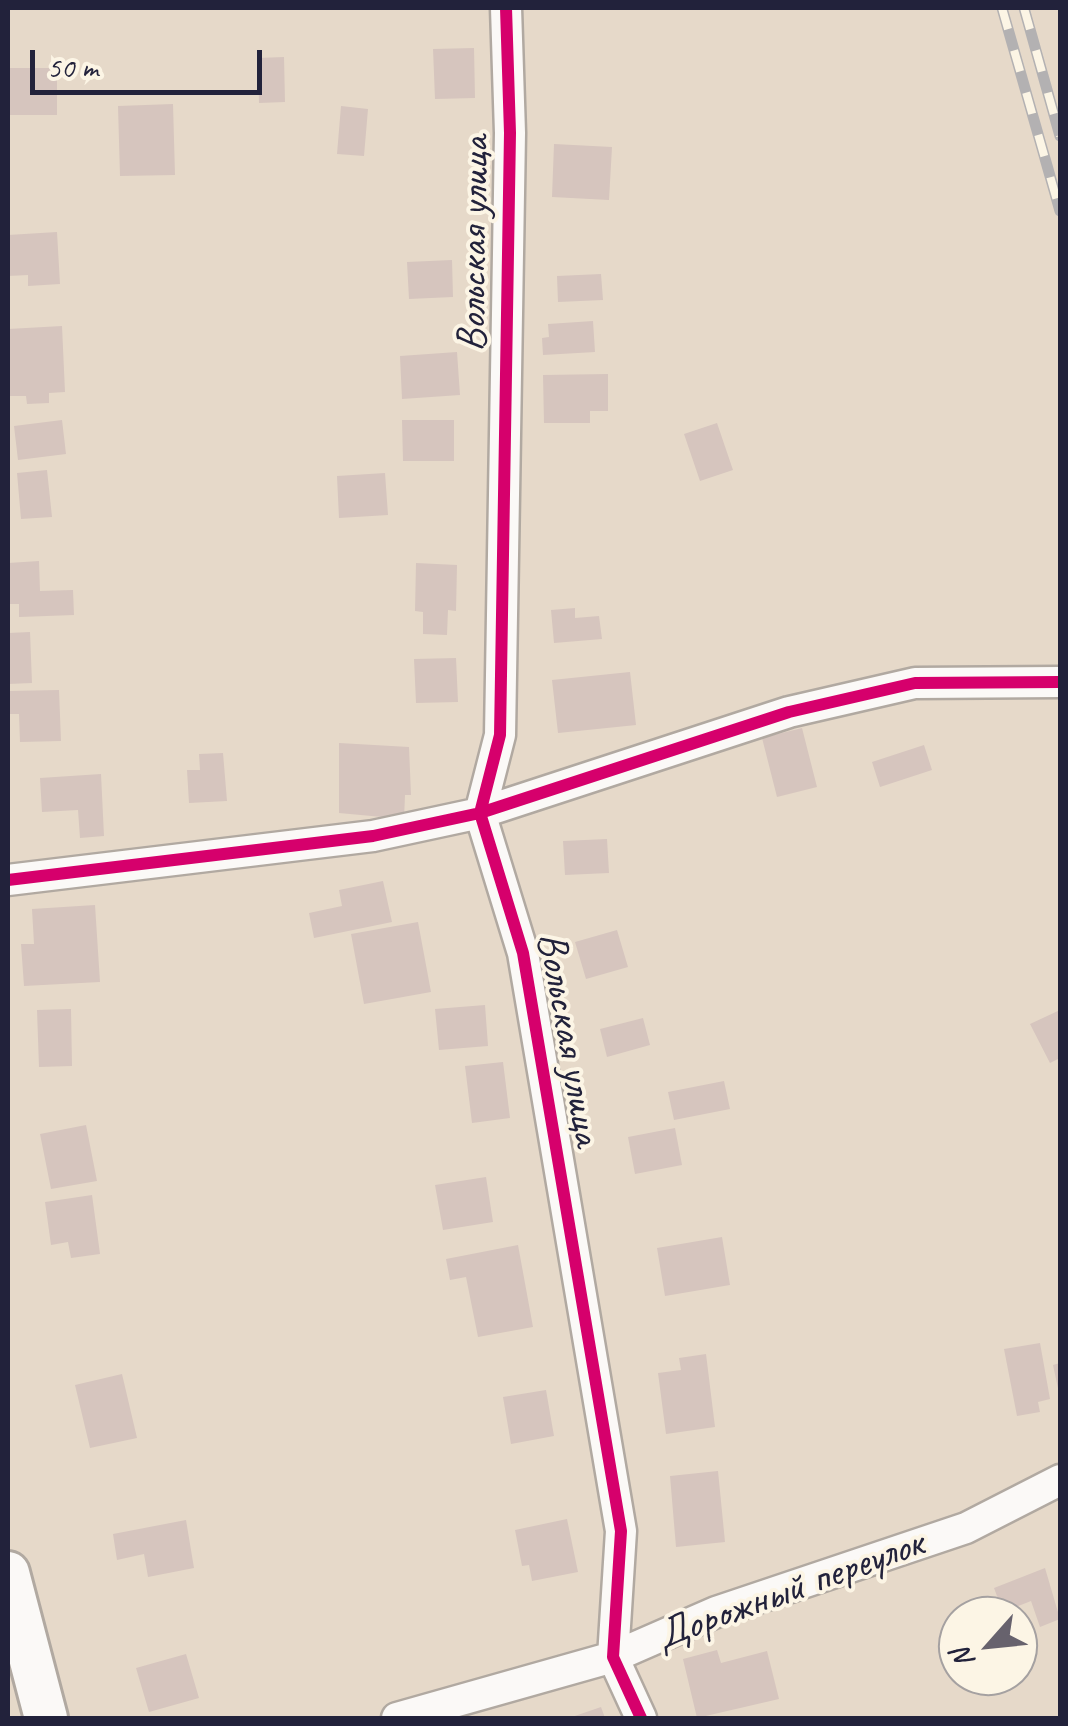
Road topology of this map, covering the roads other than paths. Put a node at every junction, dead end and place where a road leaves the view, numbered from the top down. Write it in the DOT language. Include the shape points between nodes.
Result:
graph roads {
  1 [pos="506,8"];
  2 [pos="1060,682"];
  3 [pos="480,813"];
  4 [pos="8,880"];
  5 [pos="1060,1480"];
  6 [pos="8,1573"];
  7 [pos="613,1658"];
  8 [pos="46,1718"];
  9 [pos="397,1718"];
  10 [pos="641,1718"];
  1 -- 3 [label="street, Вольская улица" via="510,134 500,735"];
  2 -- 3 [label="street" via="897,687 789,712"];
  3 -- 4 [label="street" via="373,836"];
  3 -- 7 [label="street, Вольская улица" via="524,952 621,1531"];
  5 -- 7 [label="street, Дорожный переулок" via="966,1528 716,1612"];
  6 -- 8 [label="street"];
  7 -- 9 [label="street, Дорожный переулок"];
  7 -- 10 [label="street, Вольская улица"];
}
